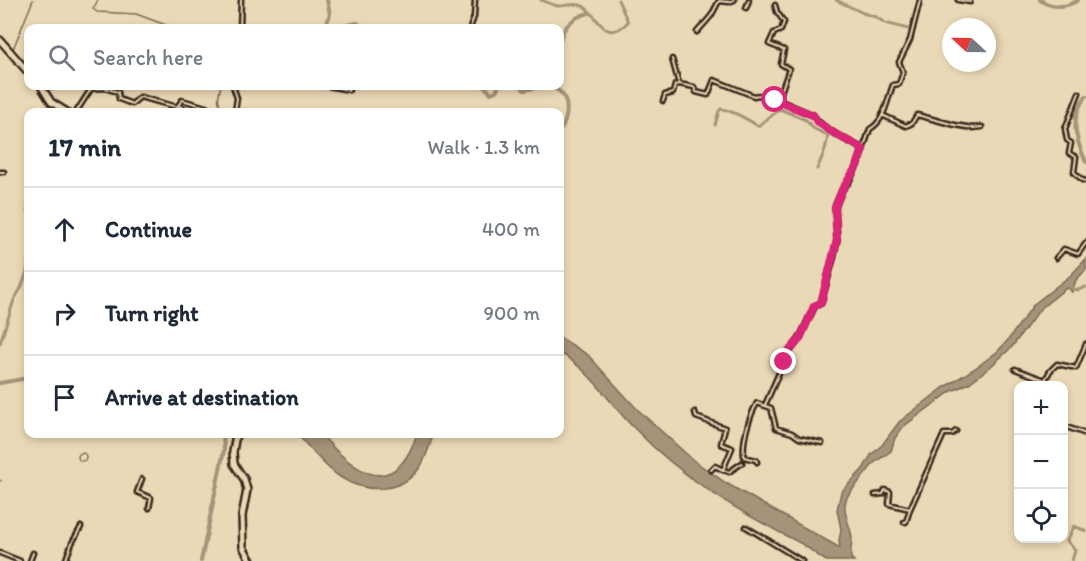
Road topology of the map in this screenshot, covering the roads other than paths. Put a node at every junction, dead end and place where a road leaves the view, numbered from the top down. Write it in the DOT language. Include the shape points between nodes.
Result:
graph roads {
  1 [pos="241,0"];
  2 [pos="475,0"];
  3 [pos="734,0"];
  4 [pos="748,0"];
  5 [pos="920,0"];
  6 [pos="958,0"];
  7 [pos="970,3"];
  8 [pos="775,5"];
  9 [pos="746,8"];
  10 [pos="240,24"];
  11 [pos="472,24"];
  12 [pos="697,32"];
  13 [pos="0,40"];
  14 [pos="672,59"];
  15 [pos="24,67"];
  16 [pos="679,84"];
  17 [pos="43,90"];
  18 [pos="92,90"];
  19 [pos="111,90"];
  20 [pos="234,90"];
  21 [pos="1079,93"];
  22 [pos="663,101"];
  23 [pos="778,102"];
  24 [pos="179,106"];
  25 [pos="206,107"];
  26 [pos="61,108"];
  27 [pos="79,108"];
  28 [pos="183,108"];
  29 [pos="235,108"];
  30 [pos="882,115"];
  31 [pos="982,127"];
  32 [pos="863,149"];
  33 [pos="0,172"];
  34 [pos="4,172"];
  35 [pos="1086,181"];
  36 [pos="1086,243"];
  37 [pos="1056,258"];
  38 [pos="1086,344"];
  39 [pos="1015,369"];
  40 [pos="765,405"];
  41 [pos="695,412"];
  42 [pos="1068,427"];
  43 [pos="956,431"];
  44 [pos="1086,434"];
  45 [pos="235,438"];
  46 [pos="822,443"];
  47 [pos="757,462"];
  48 [pos="742,463"];
  49 [pos="711,470"];
  50 [pos="723,470"];
  51 [pos="142,479"];
  52 [pos="875,495"];
  53 [pos="148,508"];
  54 [pos="910,509"];
  55 [pos="904,522"];
  56 [pos="81,527"];
  57 [pos="746,527"];
  58 [pos="0,553"];
  59 [pos="33,553"];
  60 [pos="66,559"];
  61 [pos="20,561"];
  62 [pos="30,561"];
  63 [pos="251,561"];
  64 [pos="802,561"];
  1 -- 10 [label="street"];
  2 -- 11 [label="street"];
  3 -- 12 [label="street" via="719,1"];
  4 -- 9 [label="street"];
  5 -- 30 [label="street" via="910,40 899,62 903,72"];
  6 -- 7 [label="street"];
  8 -- 23 [label="street" via="784,22 769,44 784,50 781,64 789,69"];
  13 -- 15 [label="main road"];
  14 -- 16 [label="street"];
  16 -- 22 [label="street"];
  16 -- 23 [label="street" via="708,95 714,80"];
  17 -- 26 [label="main road"];
  18 -- 27 [label="street"];
  19 -- 24 [label="street" via="118,92 119,99 132,104 140,98"];
  20 -- 29 [label="street"];
  21 -- 35 [label="street" via="1065,131 1071,143 1069,153 1076,157 1074,172"];
  23 -- 32 [label="street" via="813,115 817,122"];
  24 -- 25 [label="street" via="182,100"];
  24 -- 28 [label="street"];
  30 -- 31 [label="street" via="906,126 917,114 955,125"];
  30 -- 32 [label="street" via="870,129"];
  32 -- 40 [label="street" via="835,207 837,240 821,303 814,306 800,339 789,351"];
  33 -- 34 [label="street"];
  36 -- 37 [label="street" via="1078,254 1064,249"];
  38 -- 39 [label="street" via="1076,368 1058,364 1045,380"];
  40 -- 46 [label="street" via="771,408 776,428"];
  40 -- 47 [label="street" via="756,404 746,430 743,456"];
  41 -- 50 [label="street" via="696,417 725,428 721,444 732,448"];
  42 -- 44 [label="street"];
  43 -- 54 [label="street" via="944,434"];
  45 -- 63 [label="main road" via="234,464 247,490 242,516 243,546"];
  48 -- 50 [label="street" via="729,472"];
  49 -- 50 [label="street" via="715,466"];
  51 -- 53 [label="street" via="137,492 151,498"];
  52 -- 54 [label="street" via="890,492 889,504"];
  54 -- 55 [label="street"];
  56 -- 60 [label="street"];
  57 -- 64 [label="street"];
  58 -- 61 [label="street"];
  59 -- 62 [label="street"];
}
